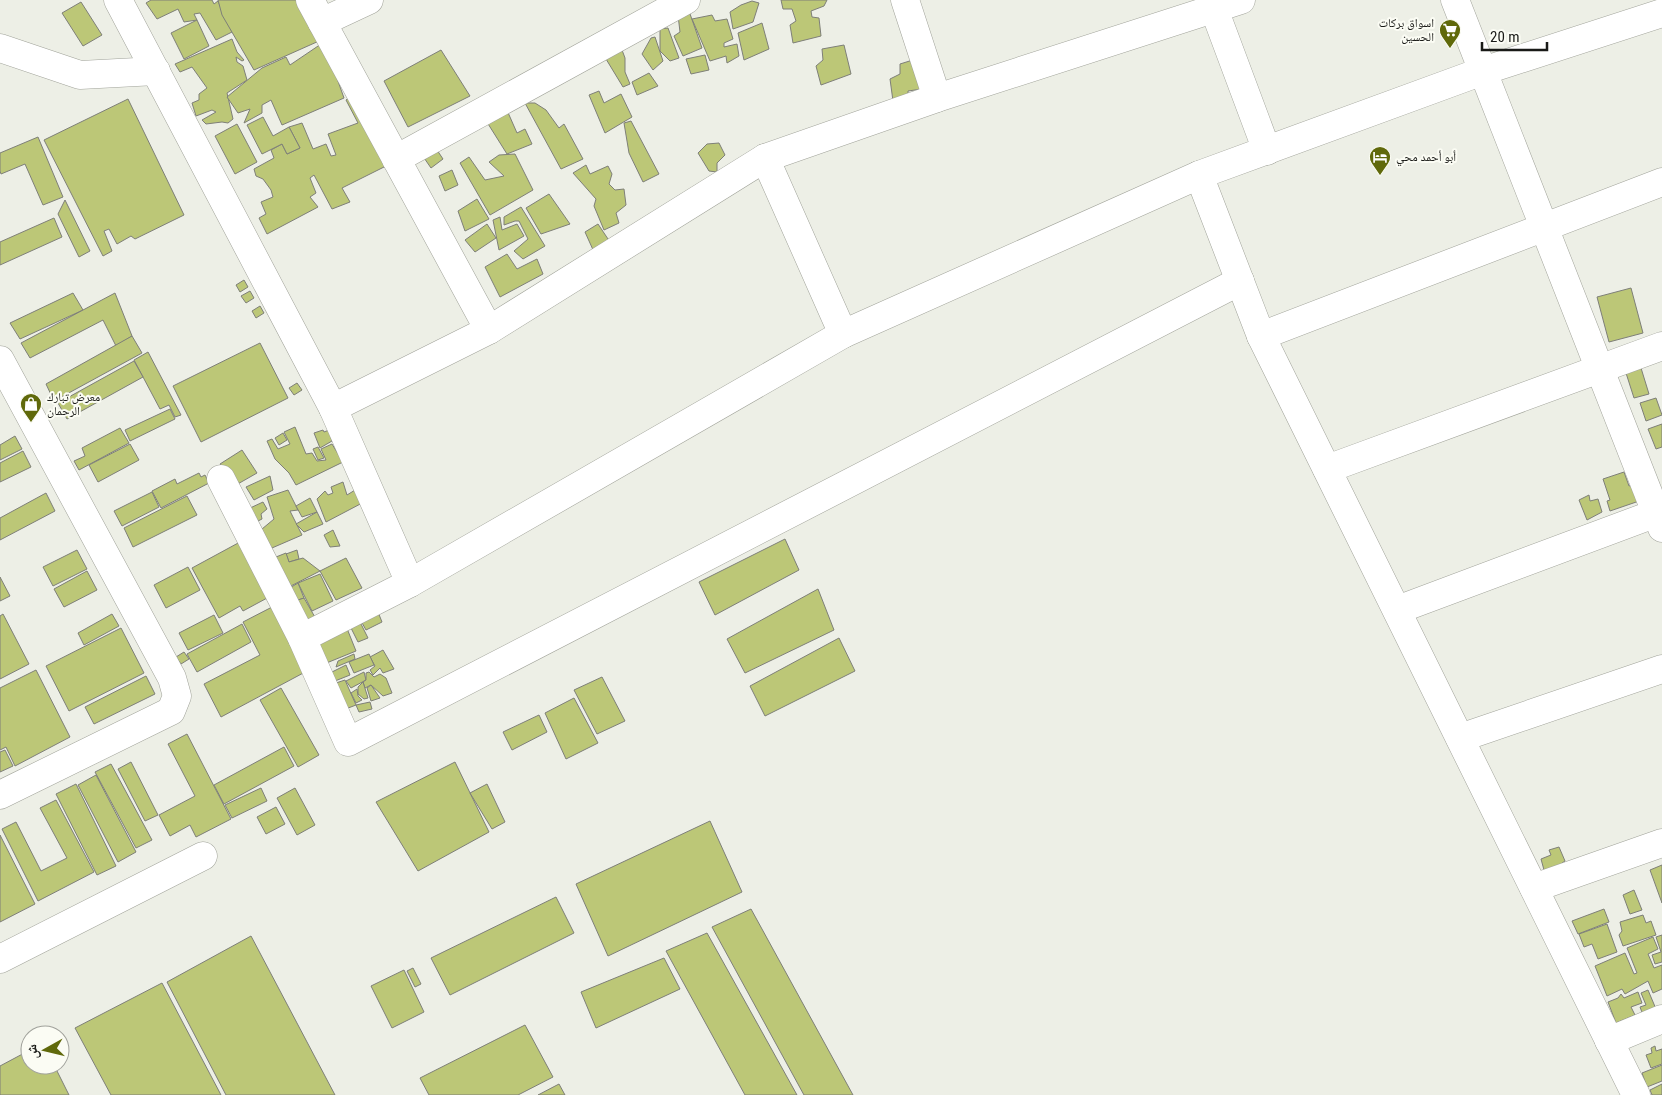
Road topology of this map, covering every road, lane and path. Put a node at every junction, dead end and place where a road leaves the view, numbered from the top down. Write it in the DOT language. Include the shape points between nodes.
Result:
graph roads {
  1 [pos="118,0"];
  2 [pos="369,0"];
  3 [pos="686,0"];
  4 [pos="905,0"];
  5 [pos="1241,0"];
  6 [pos="1455,0"];
  7 [pos="1183,9"];
  8 [pos="1214,9"];
  9 [pos="316,11"];
  10 [pos="1662,13"];
  11 [pos="0,48"];
  12 [pos="156,71"];
  13 [pos="1483,71"];
  14 [pos="937,98"];
  15 [pos="1267,151"];
  16 [pos="765,158"];
  17 [pos="396,159"];
  18 [pos="1199,175"];
  19 [pos="1662,182"];
  20 [pos="1544,227"];
  21 [pos="1240,281"];
  22 [pos="488,330"];
  23 [pos="844,334"];
  24 [pos="1262,336"];
  25 [pos="1662,346"];
  26 [pos="0,360"];
  27 [pos="1600,369"];
  28 [pos="333,408"];
  29 [pos="1327,469"];
  30 [pos="221,479"];
  31 [pos="1660,517"];
  32 [pos="410,583"];
  33 [pos="1397,610"];
  34 [pos="302,638"];
  35 [pos="1662,669"];
  36 [pos="1460,738"];
  37 [pos="0,795"];
  38 [pos="1662,843"];
  39 [pos="203,856"];
  40 [pos="1534,888"];
  41 [pos="0,959"];
  42 [pos="1662,1019"];
  43 [pos="1609,1041"];
  44 [pos="1636,1095"];
  1 -- 12 [label="street"];
  2 -- 9 [label="street"];
  3 -- 17 [label="street"];
  4 -- 14 [label="street"];
  5 -- 8 [label="street"];
  6 -- 13 [label="street"];
  7 -- 8 [label="street"];
  7 -- 14 [label="street"];
  8 -- 15 [label="street"];
  9 -- 17 [label="street"];
  10 -- 13 [label="street"];
  11 -- 12 [label="street" via="80,75"];
  12 -- 28 [label="street"];
  13 -- 15 [label="street"];
  13 -- 20 [label="street"];
  14 -- 16 [label="street"];
  15 -- 18 [label="street"];
  16 -- 22 [label="street"];
  16 -- 23 [label="street"];
  17 -- 22 [label="street"];
  18 -- 21 [label="street"];
  18 -- 23 [label="street"];
  19 -- 20 [label="street"];
  20 -- 24 [label="street"];
  20 -- 27 [label="street"];
  21 -- 24 [label="street"];
  21 -- 34 [label="street" via="348,742"];
  22 -- 28 [label="street"];
  23 -- 32 [label="street"];
  24 -- 29 [label="street"];
  25 -- 27 [label="street"];
  26 -- 37 [label="street" via="172,678 177,696 171,711"];
  27 -- 29 [label="street"];
  27 -- 31 [label="street"];
  28 -- 32 [label="street"];
  29 -- 33 [label="street"];
  30 -- 34 [label="street"];
  31 -- 33 [label="street"];
  32 -- 34 [label="street"];
  33 -- 36 [label="street"];
  35 -- 36 [label="street"];
  36 -- 40 [label="street"];
  38 -- 40 [label="street"];
  39 -- 41 [label="street"];
  40 -- 43 [label="street"];
  42 -- 43 [label="street"];
  43 -- 44 [label="street"];
}
